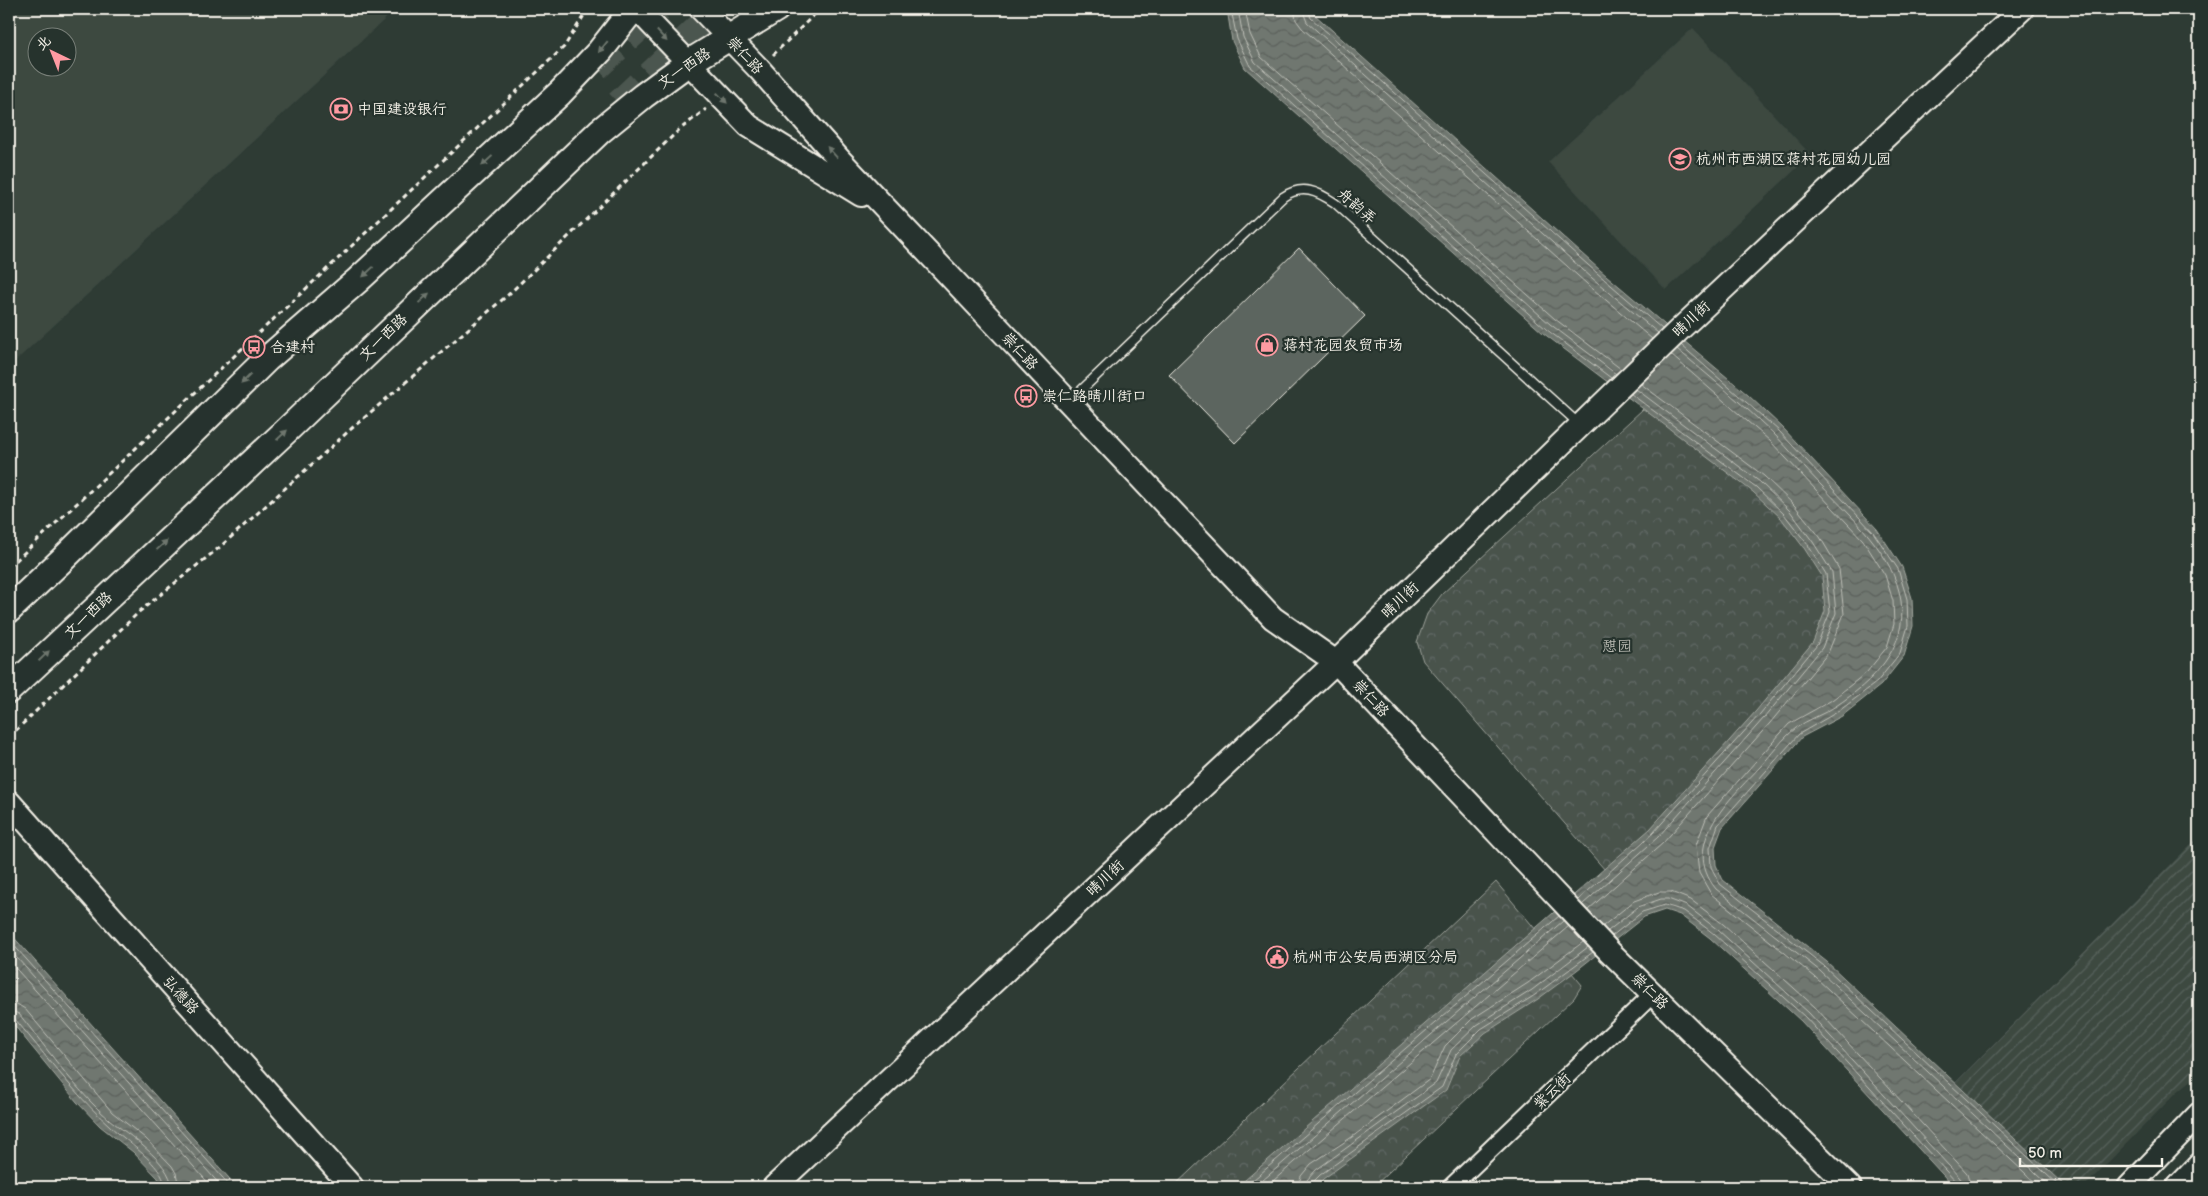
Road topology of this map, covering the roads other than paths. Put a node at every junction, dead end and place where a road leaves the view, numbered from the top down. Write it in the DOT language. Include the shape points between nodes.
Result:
graph roads {
  1 [pos="633,9"];
  2 [pos="637,9"];
  3 [pos="701,9"];
  4 [pos="776,9"];
  5 [pos="2022,9"];
  6 [pos="730,38"];
  7 [pos="688,64"];
  8 [pos="890,213"];
  9 [pos="1069,402"];
  10 [pos="1581,425"];
  11 [pos="9,610"];
  12 [pos="1336,662"];
  13 [pos="9,690"];
  14 [pos="9,802"];
  15 [pos="1653,994"];
  16 [pos="2199,1114"];
  17 [pos="2199,1165"];
  18 [pos="352,1187"];
  19 [pos="774,1187"];
  20 [pos="1451,1187"];
  21 [pos="1850,1187"];
  22 [pos="2128,1187"];
  23 [pos="2178,1187"];
  1 -- 11 [label="main road, one-way" via="600,51 560,93 358,280 267,359"];
  2 -- 7 [label="street, 崇仁路, one-way"];
  3 -- 6 [label="street, 崇仁路"];
  4 -- 6 [label="main road, 文一西路"];
  5 -- 10 [label="street, 晴川街"];
  6 -- 7 [label="main road, 文一西路"];
  8 -- 6 [label="street, 崇仁路, one-way"];
  7 -- 8 [label="street, 崇仁路, one-way" via="750,126"];
  13 -- 7 [label="main road, 文一西路, one-way" via="600,131"];
  8 -- 9 [label="street, 崇仁路"];
  9 -- 10 [label="lane, 舟韵弄" via="1283,197 1293,191 1307,191 1319,192 1334,203"];
  9 -- 12 [label="street, 崇仁路" via="1273,618"];
  10 -- 12 [label="street, 晴川街"];
  12 -- 15 [label="street, 崇仁路"];
  12 -- 19 [label="street, 晴川街"];
  14 -- 18 [label="street, 弘德路"];
  15 -- 20 [label="street, 紫云街"];
  15 -- 21 [label="street, 崇仁路"];
  16 -- 22 [label="street"];
  17 -- 23 [label="street"];
}
